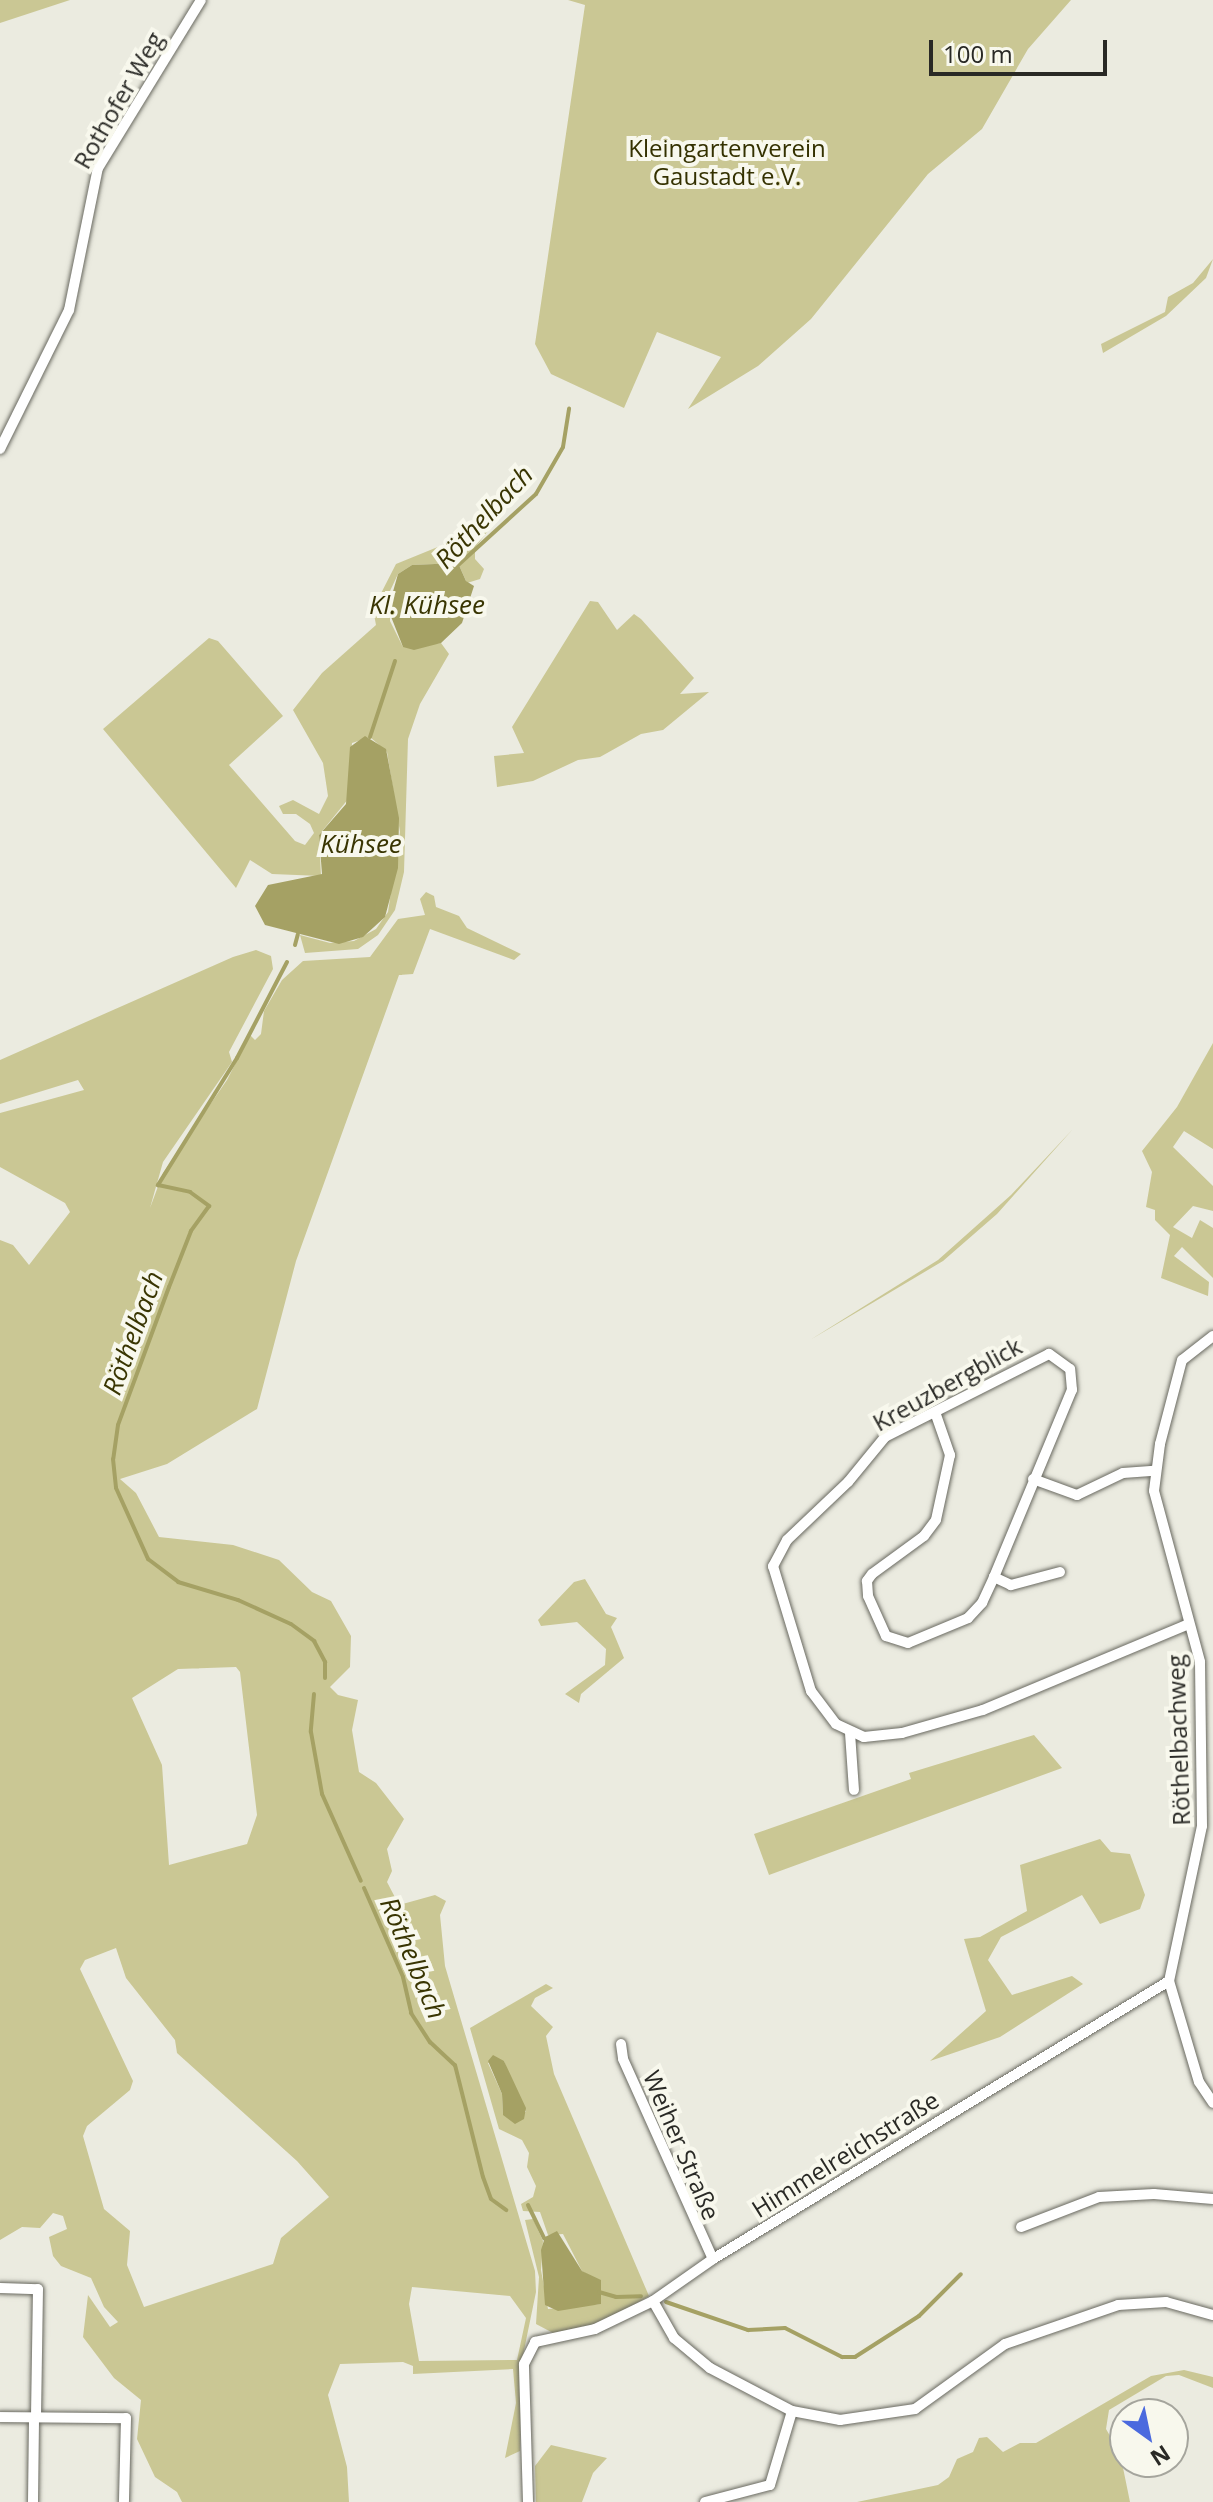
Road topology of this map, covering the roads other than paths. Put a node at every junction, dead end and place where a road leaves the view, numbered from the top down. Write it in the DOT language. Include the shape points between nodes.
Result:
graph roads {
  1 [pos="201,0"];
  2 [pos="0,449"];
  3 [pos="1211,1337"];
  4 [pos="935,1412"];
  5 [pos="1154,1471"];
  6 [pos="1033,1479"];
  7 [pos="1060,1572"];
  8 [pos="994,1577"];
  9 [pos="1189,1624"];
  10 [pos="850,1733"];
  11 [pos="854,1790"];
  12 [pos="1169,1981"];
  13 [pos="621,2044"];
  14 [pos="1213,2103"];
  15 [pos="1213,2199"];
  16 [pos="1021,2227"];
  17 [pos="713,2259"];
  18 [pos="0,2288"];
  19 [pos="653,2301"];
  20 [pos="1213,2315"];
  21 [pos="792,2411"];
  22 [pos="0,2417"];
  23 [pos="35,2417"];
  24 [pos="33,2502"];
  25 [pos="124,2502"];
  26 [pos="528,2502"];
  27 [pos="705,2502"];
  1 -- 2 [label="street, Rothofer Weg" via="98,168 69,310"];
  3 -- 5 [label="street, Röthelbachweg" via="1182,1360"];
  4 -- 6 [label="street, Kreuzbergblick" via="1040,1356 1057,1356 1070,1369 1073,1386"];
  4 -- 8 [label="street" via="950,1455 936,1520 924,1536 872,1574 865,1588 886,1636 908,1643 968,1618"];
  4 -- 10 [label="street, Kreuzbergblick" via="885,1437 774,1560 776,1591 811,1691 829,1718"];
  5 -- 6 [label="street" via="1123,1473 1077,1495"];
  5 -- 9 [label="street, Röthelbachweg" via="1157,1516"];
  6 -- 8 [label="street"];
  7 -- 8 [label="street" via="1011,1585"];
  9 -- 10 [label="street" via="983,1710 902,1733"];
  9 -- 12 [label="street, Röthelbachweg" via="1200,1662 1202,1826"];
  10 -- 11 [label="street"];
  12 -- 14 [label="street, Röthelbachweg" via="1199,2082"];
  12 -- 17 [label="street, Himmelreichstraße"];
  13 -- 17 [label="street, Weiher Straße" via="629,2073"];
  15 -- 16 [label="street" via="1099,2197"];
  17 -- 19 [label="street, Himmelreichstraße"];
  18 -- 23 [label="street" via="38,2289"];
  19 -- 21 [label="street" via="674,2338 695,2358"];
  19 -- 26 [label="street, Himmelreichstraße" via="595,2329 535,2342 524,2364"];
  20 -- 21 [label="street" via="1166,2302 1118,2305 1005,2344 915,2409 861,2420"];
  21 -- 27 [label="street" via="770,2485"];
  22 -- 23 [label="street"];
  23 -- 24 [label="street"];
  23 -- 25 [label="street" via="126,2418"];
}
